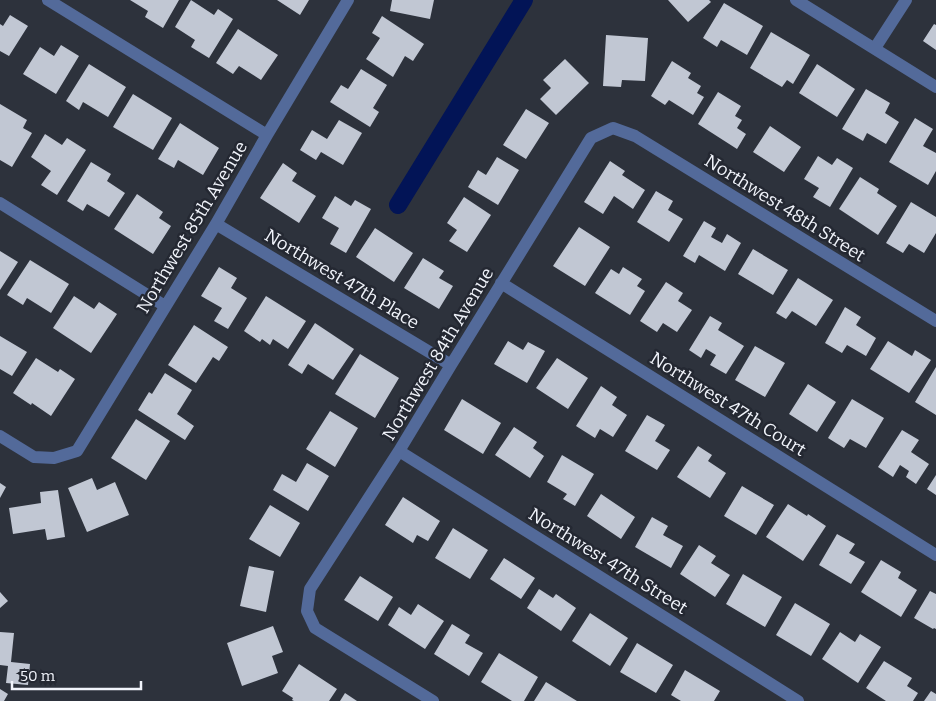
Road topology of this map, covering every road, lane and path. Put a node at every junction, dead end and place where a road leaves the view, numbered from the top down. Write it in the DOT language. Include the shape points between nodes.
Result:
graph roads {
  1 [pos="48,0"];
  2 [pos="348,0"];
  3 [pos="796,0"];
  4 [pos="906,0"];
  5 [pos="875,48"];
  6 [pos="936,87"];
  7 [pos="614,128"];
  8 [pos="267,134"];
  9 [pos="0,204"];
  10 [pos="216,224"];
  11 [pos="501,283"];
  12 [pos="165,306"];
  13 [pos="936,321"];
  14 [pos="451,364"];
  15 [pos="0,436"];
  16 [pos="399,451"];
  17 [pos="936,555"];
  18 [pos="433,701"];
  19 [pos="798,701"];
  1 -- 8 [label="street"];
  2 -- 8 [label="street, Northwest 85th Avenue"];
  3 -- 5 [label="street"];
  4 -- 5 [label="street"];
  5 -- 6 [label="street"];
  7 -- 11 [label="street, Northwest 84th Avenue" via="591,138"];
  7 -- 13 [label="street, Northwest 48th Street" via="635,136"];
  8 -- 10 [label="street, Northwest 85th Avenue"];
  9 -- 12 [label="street"];
  10 -- 12 [label="street, Northwest 85th Avenue"];
  10 -- 14 [label="street, Northwest 47th Place"];
  11 -- 14 [label="street, Northwest 84th Avenue"];
  11 -- 17 [label="street, Northwest 47th Court"];
  12 -- 15 [label="street, Northwest 85th Avenue" via="77,451 54,458 34,457"];
  14 -- 16 [label="street, Northwest 84th Avenue"];
  16 -- 18 [label="street, Northwest 84th Avenue" via="310,589 307,611 315,628"];
  16 -- 19 [label="street, Northwest 47th Street"];
}
